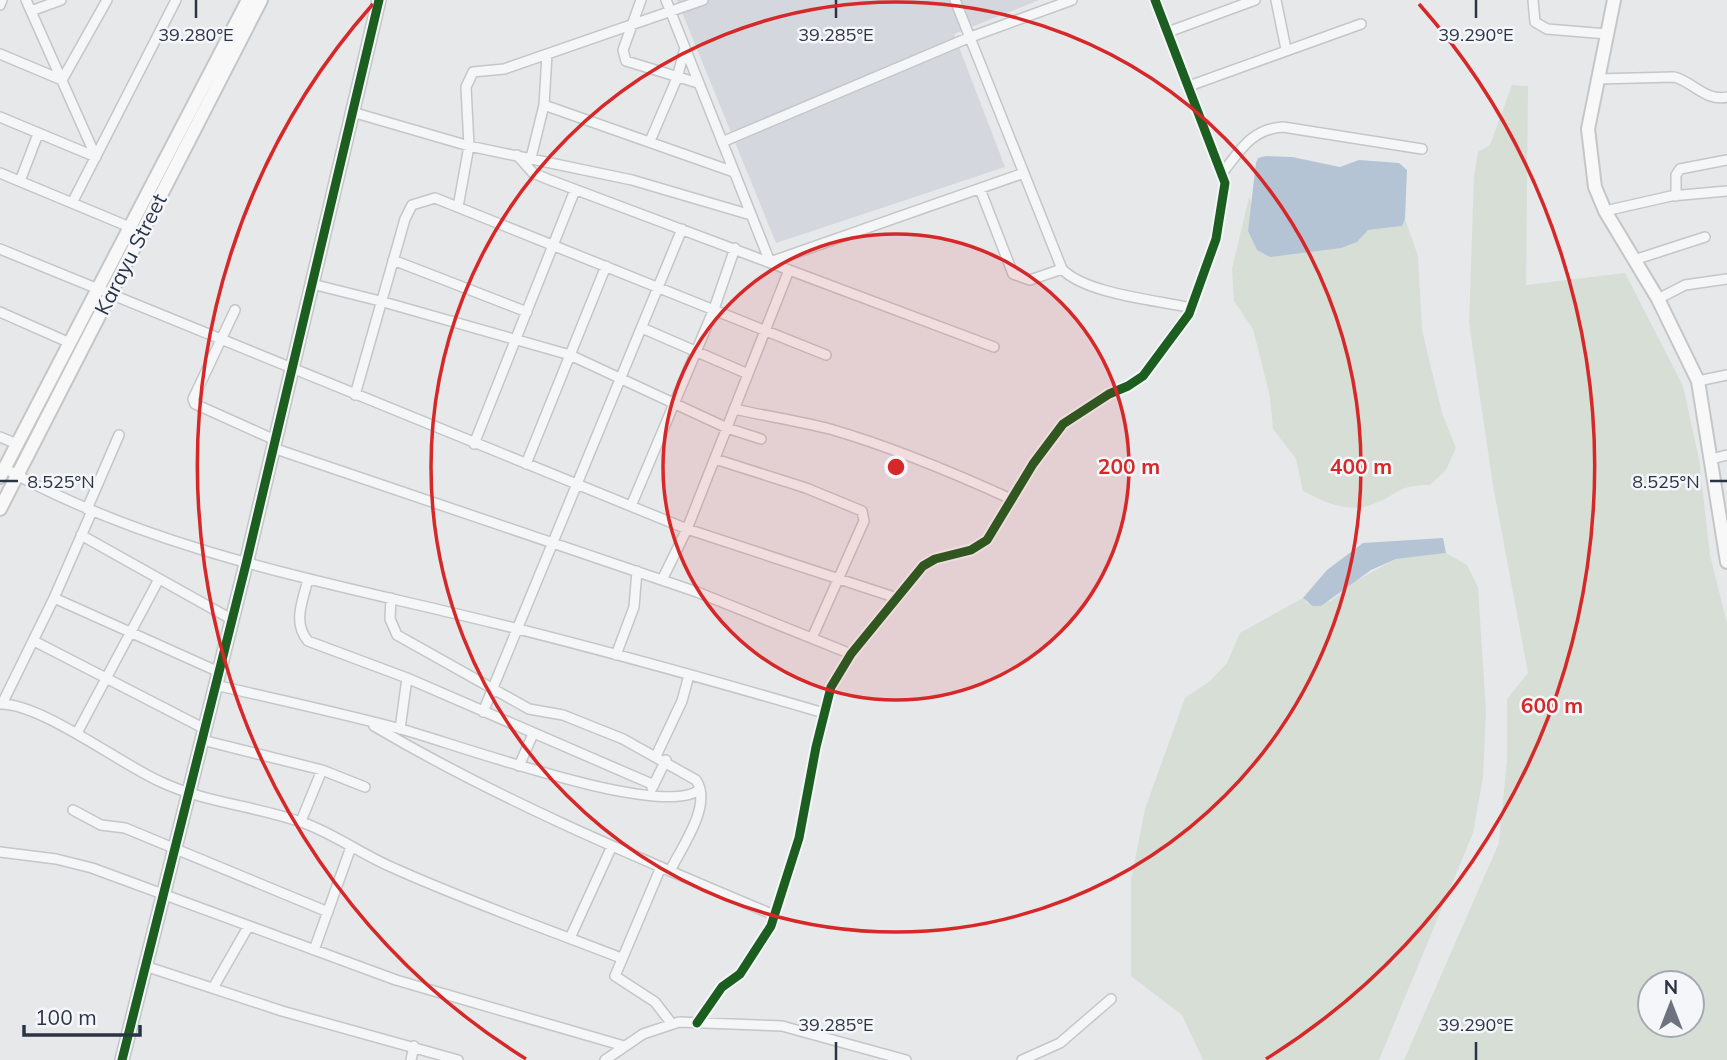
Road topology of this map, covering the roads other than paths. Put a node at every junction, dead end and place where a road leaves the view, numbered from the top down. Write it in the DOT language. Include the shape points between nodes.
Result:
graph roads {
  1 [pos="2,0"];
  2 [pos="26,0"];
  3 [pos="61,0"];
  4 [pos="107,0"];
  5 [pos="176,0"];
  6 [pos="248,0"];
  7 [pos="261,0"];
  8 [pos="379,0"];
  9 [pos="641,0"];
  10 [pos="666,0"];
  11 [pos="703,0"];
  12 [pos="955,0"];
  13 [pos="1072,0"];
  14 [pos="1155,0"];
  15 [pos="1255,0"];
  16 [pos="1276,0"];
  17 [pos="1533,0"];
  18 [pos="1614,0"];
  19 [pos="0,5"];
  20 [pos="31,11"];
  21 [pos="671,12"];
  22 [pos="1361,24"];
  23 [pos="632,25"];
  24 [pos="1168,32"];
  25 [pos="1607,34"];
  26 [pos="968,38"];
  27 [pos="685,48"];
  28 [pos="1286,49"];
  29 [pos="0,54"];
  30 [pos="547,54"];
  31 [pos="677,78"];
  32 [pos="1597,79"];
  33 [pos="62,80"];
  34 [pos="698,83"];
  35 [pos="1189,86"];
  36 [pos="1727,97"];
  37 [pos="544,105"];
  38 [pos="352,113"];
  39 [pos="0,117"];
  40 [pos="38,134"];
  41 [pos="650,141"];
  42 [pos="722,142"];
  43 [pos="469,146"];
  44 [pos="1422,149"];
  45 [pos="517,155"];
  46 [pos="96,157"];
  47 [pos="531,158"];
  48 [pos="1727,160"];
  49 [pos="734,172"];
  50 [pos="1223,172"];
  51 [pos="0,173"];
  52 [pos="1024,173"];
  53 [pos="20,181"];
  54 [pos="980,189"];
  55 [pos="575,190"];
  56 [pos="1727,191"];
  57 [pos="1676,196"];
  58 [pos="72,203"];
  59 [pos="458,207"];
  60 [pos="1605,211"];
  61 [pos="751,215"];
  62 [pos="132,228"];
  63 [pos="682,229"];
  64 [pos="1705,237"];
  65 [pos="553,245"];
  66 [pos="735,248"];
  67 [pos="0,249"];
  68 [pos="393,260"];
  69 [pos="1634,260"];
  70 [pos="770,262"];
  71 [pos="606,266"];
  72 [pos="1062,269"];
  73 [pos="789,270"];
  74 [pos="1727,279"];
  75 [pos="312,284"];
  76 [pos="659,286"];
  77 [pos="103,292"];
  78 [pos="1658,299"];
  79 [pos="380,301"];
  80 [pos="1192,308"];
  81 [pos="714,309"];
  82 [pos="235,310"];
  83 [pos="0,312"];
  84 [pos="527,312"];
  85 [pos="642,328"];
  86 [pos="766,329"];
  87 [pos="516,339"];
  88 [pos="220,341"];
  89 [pos="70,344"];
  90 [pos="994,347"];
  91 [pos="695,351"];
  92 [pos="570,355"];
  93 [pos="826,355"];
  94 [pos="291,369"];
  95 [pos="748,374"];
  96 [pos="1727,374"];
  97 [pos="621,379"];
  98 [pos="1698,381"];
  99 [pos="355,395"];
  100 [pos="672,404"];
  101 [pos="734,409"];
  102 [pos="727,428"];
  103 [pos="119,435"];
  104 [pos="0,437"];
  105 [pos="761,439"];
  106 [pos="17,444"];
  107 [pos="274,444"];
  108 [pos="474,444"];
  109 [pos="1727,456"];
  110 [pos="715,458"];
  111 [pos="1711,458"];
  112 [pos="526,464"];
  113 [pos="2,472"];
  114 [pos="17,475"];
  115 [pos="577,484"];
  116 [pos="1012,499"];
  117 [pos="631,506"];
  118 [pos="0,509"];
  119 [pos="1723,509"];
  120 [pos="90,510"];
  121 [pos="687,529"];
  122 [pos="81,535"];
  123 [pos="552,542"];
  124 [pos="1727,562"];
  125 [pos="246,564"];
  126 [pos="637,572"];
  127 [pos="837,578"];
  128 [pos="159,579"];
  129 [pos="308,579"];
  130 [pos="662,580"];
  131 [pos="54,598"];
  132 [pos="391,598"];
  133 [pos="897,598"];
  134 [pos="231,619"];
  135 [pos="517,629"];
  136 [pos="129,632"];
  137 [pos="812,638"];
  138 [pos="34,640"];
  139 [pos="851,654"];
  140 [pos="616,655"];
  141 [pos="689,675"];
  142 [pos="105,678"];
  143 [pos="407,678"];
  144 [pos="217,679"];
  145 [pos="492,689"];
  146 [pos="1,704"];
  147 [pos="483,712"];
  148 [pos="824,713"];
  149 [pos="364,720"];
  150 [pos="400,729"];
  151 [pos="77,733"];
  152 [pos="533,734"];
  153 [pos="203,735"];
  154 [pos="656,755"];
  155 [pos="666,760"];
  156 [pos="519,766"];
  157 [pos="322,770"];
  158 [pos="654,785"];
  159 [pos="365,787"];
  160 [pos="699,790"];
  161 [pos="188,793"];
  162 [pos="648,796"];
  163 [pos="73,810"];
  164 [pos="301,821"];
  165 [pos="612,846"];
  166 [pos="351,847"];
  167 [pos="173,849"];
  168 [pos="0,852"];
  169 [pos="666,869"];
  170 [pos="163,896"];
  171 [pos="328,912"];
  172 [pos="774,915"];
  173 [pos="248,927"];
  174 [pos="570,938"];
  175 [pos="314,950"];
  176 [pos="621,958"];
  177 [pos="145,966"];
  178 [pos="213,988"];
  179 [pos="1111,999"];
  180 [pos="697,1023"];
  181 [pos="672,1024"];
  182 [pos="414,1045"];
  183 [pos="624,1046"];
  184 [pos="125,1059"];
  185 [pos="411,1060"];
  186 [pos="458,1060"];
  187 [pos="605,1060"];
  188 [pos="906,1060"];
  189 [pos="1022,1060"];
  1 -- 19 [label="street"];
  2 -- 20 [label="street"];
  3 -- 20 [label="street"];
  4 -- 33 [label="street"];
  5 -- 46 [label="street"];
  6 -- 62 [label="street, Karayu Street"];
  7 -- 77 [label="street, Karayu Street"];
  8 -- 38 [label="street"];
  9 -- 23 [label="street"];
  10 -- 21 [label="street"];
  11 -- 21 [label="street"];
  12 -- 26 [label="street"];
  13 -- 26 [label="street"];
  14 -- 24 [label="street"];
  15 -- 24 [label="street"];
  16 -- 28 [label="street"];
  17 -- 25 [label="street" via="1535,22 1547,29"];
  18 -- 25 [label="street"];
  20 -- 33 [label="street"];
  21 -- 23 [label="street"];
  21 -- 27 [label="street"];
  22 -- 28 [label="street"];
  23 -- 30 [label="street"];
  23 -- 31 [label="street" via="623,50 626,61"];
  24 -- 35 [label="street"];
  25 -- 32 [label="street"];
  26 -- 42 [label="street"];
  26 -- 52 [label="street"];
  27 -- 31 [label="street"];
  27 -- 34 [label="street"];
  28 -- 35 [label="street"];
  29 -- 33 [label="street"];
  30 -- 37 [label="street"];
  30 -- 43 [label="street" via="493,72 473,72 468,78"];
  31 -- 34 [label="street"];
  31 -- 41 [label="street"];
  32 -- 36 [label="street" via="1674,77 1706,95"];
  32 -- 60 [label="street" via="1588,129 1595,187"];
  33 -- 46 [label="street"];
  34 -- 42 [label="street"];
  35 -- 50 [label="street"];
  37 -- 41 [label="street"];
  37 -- 47 [label="street"];
  38 -- 43 [label="street"];
  38 -- 75 [label="street"];
  39 -- 40 [label="street"];
  40 -- 46 [label="street"];
  40 -- 53 [label="street"];
  41 -- 49 [label="street"];
  42 -- 49 [label="street"];
  43 -- 45 [label="street"];
  43 -- 59 [label="street"];
  44 -- 50 [label="street" via="1270,128 1249,138"];
  45 -- 47 [label="street"];
  45 -- 55 [label="street" via="533,173"];
  46 -- 58 [label="street"];
  47 -- 61 [label="street" via="632,180"];
  48 -- 57 [label="street" via="1679,169"];
  49 -- 61 [label="street"];
  50 -- 80 [label="street" via="1216,239"];
  51 -- 53 [label="street"];
  52 -- 54 [label="street"];
  52 -- 72 [label="street"];
  53 -- 58 [label="street"];
  54 -- 70 [label="street"];
  54 -- 72 [label="street" via="1013,274 1030,280"];
  55 -- 63 [label="street"];
  55 -- 65 [label="street"];
  56 -- 57 [label="street"];
  57 -- 60 [label="street"];
  58 -- 62 [label="street"];
  59 -- 65 [label="street"];
  59 -- 68 [label="street" via="435,198 412,205"];
  60 -- 69 [label="street"];
  61 -- 70 [label="street"];
  62 -- 77 [label="street, Karayu Street"];
  63 -- 66 [label="street"];
  63 -- 76 [label="street"];
  64 -- 69 [label="street"];
  65 -- 71 [label="street"];
  65 -- 84 [label="street"];
  66 -- 70 [label="street"];
  66 -- 81 [label="street"];
  67 -- 77 [label="street"];
  68 -- 79 [label="street"];
  68 -- 84 [label="street"];
  69 -- 78 [label="street"];
  70 -- 73 [label="street"];
  71 -- 76 [label="street"];
  71 -- 92 [label="street"];
  72 -- 80 [label="street" via="1073,280 1091,286"];
  73 -- 86 [label="street"];
  73 -- 90 [label="street"];
  74 -- 78 [label="street" via="1685,285"];
  75 -- 79 [label="street"];
  75 -- 94 [label="street"];
  76 -- 81 [label="street"];
  76 -- 85 [label="street"];
  77 -- 88 [label="street"];
  77 -- 89 [label="street, Karayu Street"];
  77 -- 114 [label="street, Karayu Street"];
  78 -- 98 [label="street"];
  79 -- 87 [label="street"];
  79 -- 99 [label="street"];
  80 -- 116 [label="street" via="1143,376 1063,425"];
  81 -- 86 [label="street"];
  81 -- 91 [label="street"];
  82 -- 88 [label="street"];
  83 -- 89 [label="street"];
  84 -- 87 [label="street"];
  85 -- 91 [label="street"];
  85 -- 97 [label="street"];
  86 -- 93 [label="street"];
  86 -- 95 [label="street"];
  87 -- 92 [label="street"];
  87 -- 108 [label="street"];
  88 -- 94 [label="street"];
  88 -- 107 [label="street" via="193,395 195,404"];
  89 -- 106 [label="street, Karayu Street"];
  91 -- 95 [label="street"];
  91 -- 100 [label="street"];
  92 -- 97 [label="street"];
  92 -- 112 [label="street"];
  94 -- 99 [label="street"];
  94 -- 107 [label="street"];
  95 -- 101 [label="street"];
  96 -- 98 [label="street"];
  97 -- 100 [label="street"];
  97 -- 115 [label="street"];
  98 -- 111 [label="street"];
  99 -- 108 [label="street"];
  100 -- 102 [label="street"];
  100 -- 117 [label="street"];
  101 -- 102 [label="street"];
  101 -- 116 [label="street" via="870,442"];
  102 -- 105 [label="street"];
  102 -- 110 [label="street"];
  103 -- 120 [label="street"];
  104 -- 106 [label="street"];
  106 -- 113 [label="street, Karayu Street"];
  107 -- 123 [label="street"];
  107 -- 125 [label="street"];
  108 -- 112 [label="street"];
  109 -- 111 [label="street"];
  110 -- 121 [label="street"];
  110 -- 127 [label="street" via="862,511 864,522"];
  111 -- 119 [label="street"];
  112 -- 115 [label="street"];
  113 -- 114 [label="street"];
  114 -- 118 [label="street, Karayu Street"];
  114 -- 120 [label="street"];
  115 -- 117 [label="street"];
  115 -- 123 [label="street"];
  116 -- 133 [label="street" via="987,540 923,566"];
  117 -- 121 [label="street"];
  119 -- 124 [label="street"];
  120 -- 122 [label="street"];
  120 -- 125 [label="street"];
  121 -- 127 [label="street"];
  121 -- 130 [label="street"];
  122 -- 128 [label="street"];
  122 -- 131 [label="street"];
  123 -- 126 [label="street"];
  123 -- 135 [label="street"];
  125 -- 129 [label="street"];
  125 -- 134 [label="street"];
  126 -- 130 [label="street"];
  126 -- 140 [label="street" via="634,607"];
  127 -- 133 [label="street"];
  127 -- 137 [label="street"];
  128 -- 134 [label="street"];
  128 -- 136 [label="street"];
  129 -- 132 [label="street"];
  129 -- 143 [label="street" via="298,622 307,641"];
  130 -- 137 [label="street"];
  131 -- 136 [label="street"];
  131 -- 138 [label="street"];
  132 -- 135 [label="street"];
  132 -- 145 [label="street" via="391,628 397,635"];
  133 -- 139 [label="street"];
  134 -- 144 [label="street"];
  135 -- 140 [label="street"];
  135 -- 145 [label="street"];
  136 -- 142 [label="street"];
  136 -- 144 [label="street"];
  137 -- 139 [label="street"];
  138 -- 142 [label="street"];
  138 -- 146 [label="street"];
  139 -- 148 [label="street" via="831,687"];
  140 -- 141 [label="street"];
  141 -- 148 [label="street"];
  141 -- 154 [label="street"];
  142 -- 151 [label="street"];
  142 -- 153 [label="street"];
  143 -- 147 [label="street"];
  143 -- 150 [label="street"];
  144 -- 149 [label="street"];
  144 -- 153 [label="street"];
  145 -- 147 [label="street"];
  145 -- 154 [label="street" via="529,709 563,715"];
  146 -- 151 [label="street" via="25,709"];
  147 -- 152 [label="street"];
  148 -- 172 [label="street" via="799,838"];
  149 -- 150 [label="street"];
  149 -- 165 [label="street" via="441,765"];
  150 -- 156 [label="street"];
  151 -- 161 [label="street" via="127,765"];
  152 -- 156 [label="street"];
  152 -- 158 [label="street"];
  153 -- 157 [label="street"];
  153 -- 161 [label="street"];
  154 -- 155 [label="street"];
  155 -- 158 [label="street"];
  155 -- 160 [label="street" via="695,780"];
  156 -- 162 [label="street"];
  157 -- 159 [label="street"];
  157 -- 164 [label="street"];
  158 -- 162 [label="street"];
  160 -- 162 [label="street" via="685,796"];
  160 -- 169 [label="street" via="692,826"];
  161 -- 164 [label="street"];
  161 -- 167 [label="street"];
  163 -- 167 [label="street" via="101,825 125,828"];
  164 -- 166 [label="street"];
  165 -- 169 [label="street"];
  165 -- 174 [label="street"];
  166 -- 171 [label="street"];
  166 -- 174 [label="street"];
  167 -- 170 [label="street"];
  167 -- 171 [label="street"];
  168 -- 170 [label="street" via="80,865"];
  169 -- 172 [label="street"];
  169 -- 176 [label="street"];
  170 -- 173 [label="street"];
  170 -- 177 [label="street"];
  171 -- 175 [label="street"];
  172 -- 180 [label="street" via="740,974 722,987"];
  173 -- 175 [label="street"];
  173 -- 178 [label="street"];
  174 -- 176 [label="street"];
  175 -- 183 [label="street" via="396,980"];
  176 -- 181 [label="street" via="615,976 655,1002"];
  177 -- 178 [label="street"];
  177 -- 184 [label="street"];
  178 -- 182 [label="street"];
  179 -- 189 [label="street" via="1060,1043"];
  180 -- 181 [label="street"];
  180 -- 188 [label="street" via="782,1026"];
  181 -- 183 [label="street"];
  182 -- 185 [label="street"];
  182 -- 186 [label="street"];
  183 -- 187 [label="street"];
}
